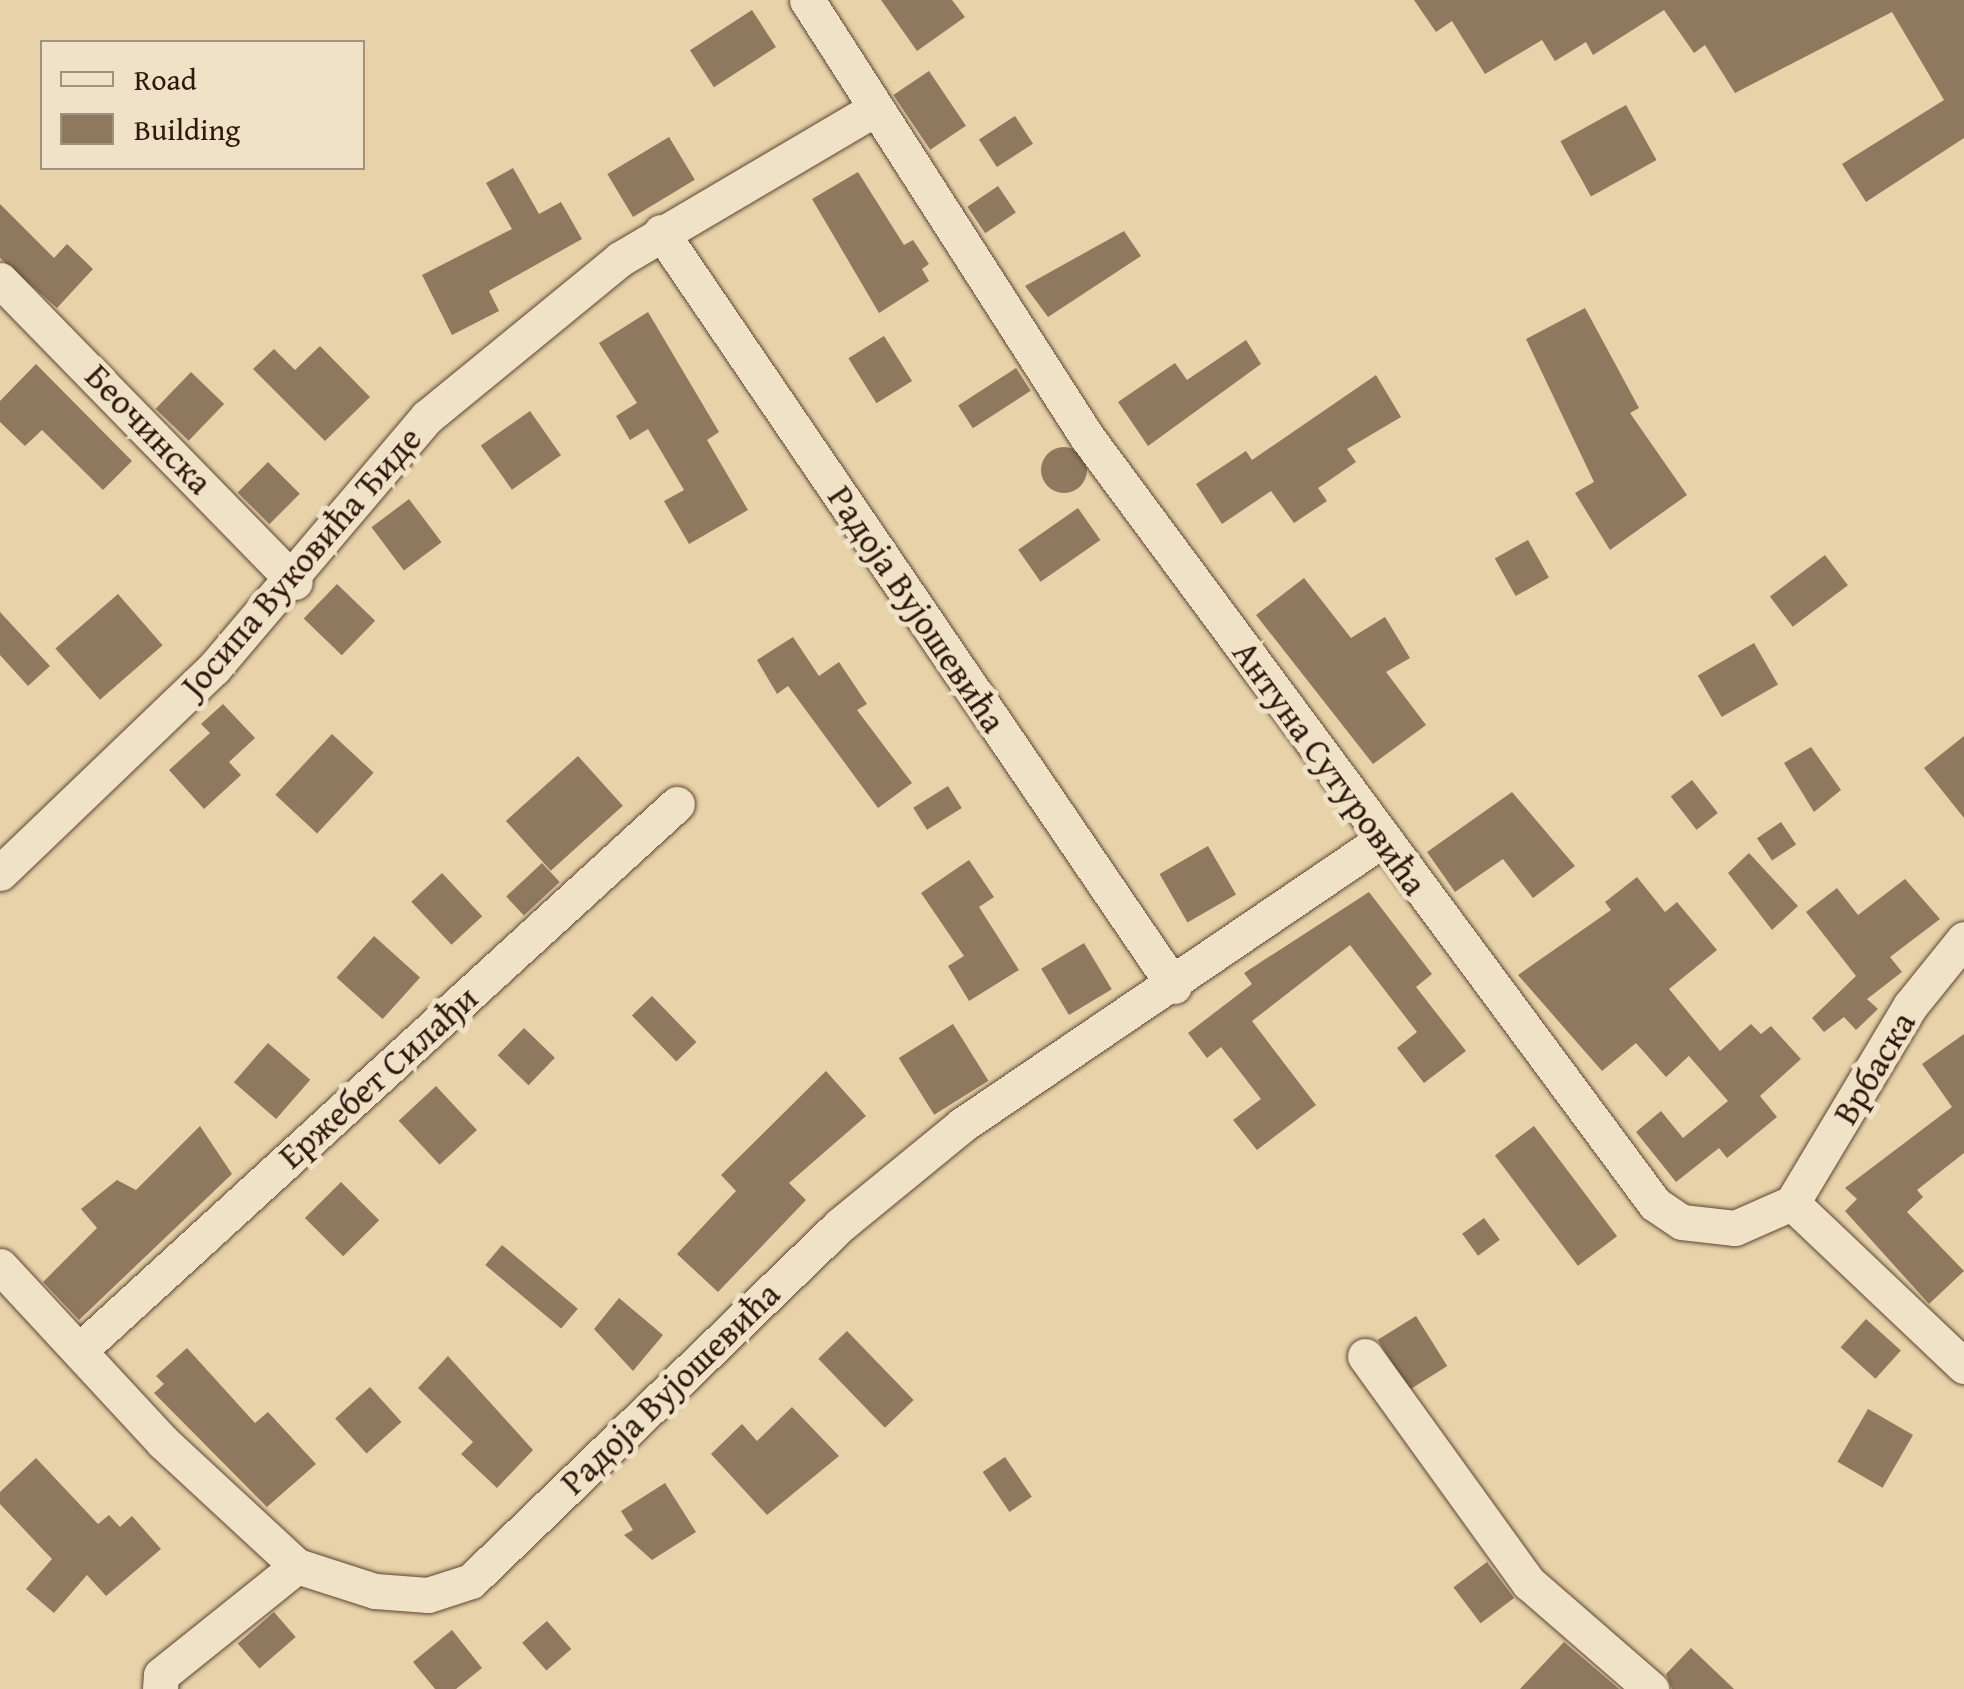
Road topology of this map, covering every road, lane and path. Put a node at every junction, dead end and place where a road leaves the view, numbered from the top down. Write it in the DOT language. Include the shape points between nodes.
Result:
graph roads {
  1 [pos="808,0"];
  2 [pos="871,111"];
  3 [pos="660,232"];
  4 [pos="0,280"];
  5 [pos="295,582"];
  6 [pos="677,804"];
  7 [pos="1382,840"];
  8 [pos="0,874"];
  9 [pos="1964,939"];
  10 [pos="1174,986"];
  11 [pos="1792,1203"];
  12 [pos="0,1266"];
  13 [pos="80,1350"];
  14 [pos="1366,1356"];
  15 [pos="1964,1366"];
  16 [pos="298,1566"];
  17 [pos="160,1689"];
  18 [pos="1651,1689"];
  1 -- 2 [label="street, Антуна Сутуровића"];
  2 -- 3 [label="street, Јосипа Вуковића Ђиде"];
  2 -- 7 [label="street, Антуна Сутуровића" via="1066,406"];
  3 -- 5 [label="street, Јосипа Вуковића Ђиде" via="427,417 372,474"];
  3 -- 10 [label="street, Радоја Вујошевића"];
  4 -- 5 [label="street, Беочинска"];
  5 -- 8 [label="street, Јосипа Вуковића Ђиде" via="140,745"];
  6 -- 13 [label="street, Ержебет Силађи"];
  7 -- 10 [label="street, Радоја Вујошевића"];
  7 -- 11 [label="street, Антуна Сутуровића" via="1655,1204 1682,1222 1735,1228"];
  9 -- 11 [label="street, Врбаска" via="1910,1006"];
  10 -- 16 [label="street, Радоја Вујошевића" via="962,1125 840,1226 472,1581 428,1595 392,1592"];
  11 -- 15 [label="street"];
  12 -- 13 [label="street"];
  13 -- 16 [label="street"];
  14 -- 18 [label="street" via="1529,1583"];
  16 -- 17 [label="street" via="161,1675"];
}
